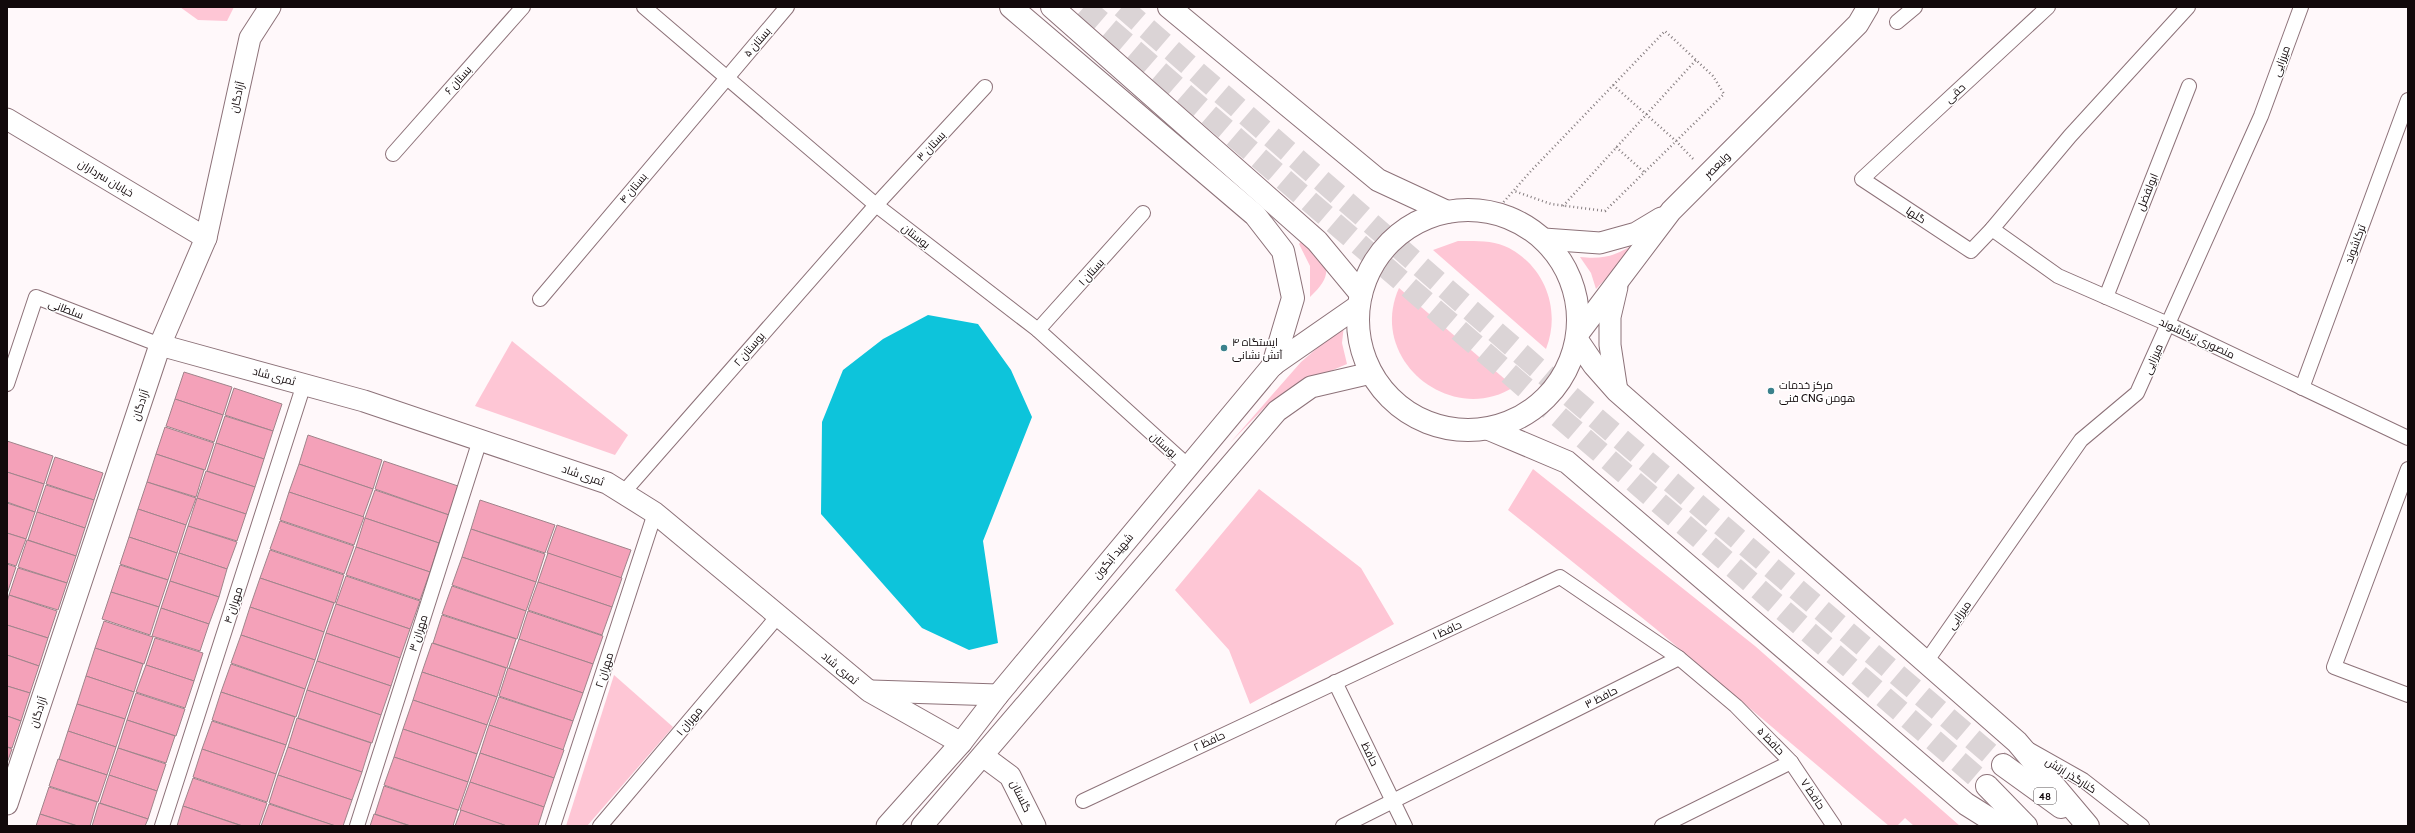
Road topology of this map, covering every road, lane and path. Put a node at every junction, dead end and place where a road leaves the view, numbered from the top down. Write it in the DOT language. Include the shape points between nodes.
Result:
graph roads {
  1 [pos="270,7"];
  2 [pos="523,7"];
  3 [pos="644,7"];
  4 [pos="787,7"];
  5 [pos="1011,7"];
  6 [pos="1052,7"];
  7 [pos="1169,7"];
  8 [pos="1868,7"];
  9 [pos="1916,7"];
  10 [pos="2048,7"];
  11 [pos="2188,7"];
  12 [pos="2301,7"];
  13 [pos="1897,22"];
  14 [pos="1696,60"];
  15 [pos="726,77"];
  16 [pos="1613,85"];
  17 [pos="2189,86"];
  18 [pos="985,87"];
  19 [pos="2408,100"];
  20 [pos="1647,114"];
  21 [pos="7,119"];
  22 [pos="1676,141"];
  23 [pos="1616,147"];
  24 [pos="392,154"];
  25 [pos="1644,172"];
  26 [pos="1707,175"];
  27 [pos="1862,179"];
  28 [pos="1514,191"];
  29 [pos="876,205"];
  30 [pos="1563,206"];
  31 [pos="1671,211"];
  32 [pos="1447,212"];
  33 [pos="1143,213"];
  34 [pos="1493,214"];
  35 [pos="1992,229"];
  36 [pos="206,238"];
  37 [pos="1544,239"];
  38 [pos="1618,282"];
  39 [pos="2106,297"];
  40 [pos="540,298"];
  41 [pos="1359,300"];
  42 [pos="2168,324"];
  43 [pos="1038,330"];
  44 [pos="1577,337"];
  45 [pos="160,345"];
  46 [pos="1273,365"];
  47 [pos="1371,373"];
  48 [pos="7,384"];
  49 [pos="304,384"];
  50 [pos="2302,388"];
  51 [pos="1618,391"];
  52 [pos="1489,429"];
  53 [pos="2408,438"];
  54 [pos="480,440"];
  55 [pos="1188,466"];
  56 [pos="2408,469"];
  57 [pos="623,493"];
  58 [pos="655,513"];
  59 [pos="1097,576"];
  60 [pos="1121,594"];
  61 [pos="778,616"];
  62 [pos="1679,658"];
  63 [pos="1926,662"];
  64 [pos="1335,682"];
  65 [pos="869,691"];
  66 [pos="998,695"];
  67 [pos="2408,695"];
  68 [pos="2017,742"];
  69 [pos="961,743"];
  70 [pos="983,756"];
  71 [pos="1791,762"];
  72 [pos="2003,765"];
  73 [pos="1987,786"];
  74 [pos="1083,801"];
  75 [pos="1394,802"];
  76 [pos="7,804"];
  77 [pos="1966,804"];
  78 [pos="162,826"];
  79 [pos="357,826"];
  80 [pos="554,826"];
  81 [pos="600,826"];
  82 [pos="887,826"];
  83 [pos="922,826"];
  84 [pos="1035,826"];
  85 [pos="1343,826"];
  86 [pos="1406,826"];
  87 [pos="1662,826"];
  88 [pos="1834,826"];
  89 [pos="1989,826"];
  90 [pos="2002,826"];
  91 [pos="2026,826"];
  92 [pos="2088,826"];
  93 [pos="2142,826"];
  1 -- 36 [label="street, آزادگان" via="250,38"];
  2 -- 24 [label="street, بستان ۶"];
  3 -- 15 [label="street, بوستان"];
  4 -- 15 [label="street, بستان ۵"];
  5 -- 46 [label="highway" via="1255,215 1283,251 1293,298"];
  6 -- 41 [label="highway" via="1317,241"];
  7 -- 32 [label="highway" via="1378,180"];
  8 -- 26 [label="street, ولیعصر" via="1858,24"];
  9 -- 13 [label="street"];
  10 -- 27 [label="street, حقی"];
  11 -- 35 [label="street" via="2070,136"];
  12 -- 42 [label="street, میرزایی" via="2261,116"];
  14 -- 16 [label="path" via="1665,31"];
  14 -- 20 [label="path"];
  14 -- 22 [label="path" via="1713,76 1724,94"];
  15 -- 29 [label="street, بوستان"];
  15 -- 40 [label="street, بستان ۴"];
  16 -- 20 [label="path"];
  16 -- 28 [label="path"];
  17 -- 39 [label="street, ابولفضل"];
  18 -- 29 [label="street, بستان ۳"];
  19 -- 50 [label="street, ترکاشوند"];
  20 -- 22 [label="path"];
  20 -- 23 [label="path"];
  21 -- 36 [label="street, خیابان سرداران"];
  22 -- 25 [label="path"];
  22 -- 26 [label="path"];
  23 -- 25 [label="path"];
  23 -- 30 [label="path"];
  25 -- 30 [label="path" via="1604,211"];
  26 -- 31 [label="street, ولیعصر"];
  27 -- 35 [label="street, گلها" via="1971,251"];
  28 -- 30 [label="path"];
  28 -- 34 [label="path"];
  29 -- 43 [label="street, بوستان"];
  29 -- 57 [label="street, بوستان ۲"];
  31 -- 37 [label="street" via="1636,233 1600,243"];
  31 -- 38 [label="street, ولیعصر"];
  32 -- 34 [label="highway" via="1482,210"];
  32 -- 41 [label="highway" via="1425,218 1387,245 1373,263"];
  33 -- 43 [label="street, بستان ۱"];
  34 -- 37 [label="highway" via="1515,220"];
  35 -- 39 [label="street, منصوری ترکاشوند" via="2058,276"];
  36 -- 45 [label="street, آزادگان"];
  37 -- 44 [label="highway" via="1565,267 1577,299"];
  38 -- 44 [label="street, ولیعصر"];
  38 -- 51 [label="street" via="1610,318 1610,345"];
  39 -- 42 [label="street, منصوری ترکاشوند"];
  41 -- 46 [label="street, شهید آبگون"];
  41 -- 47 [label="highway" via="1359,341"];
  42 -- 50 [label="street, منصوری ترکاشوند"];
  42 -- 63 [label="street, میرزایی" via="2137,393 2081,440"];
  43 -- 55 [label="street, بوستان"];
  44 -- 51 [label="highway" via="1594,365"];
  44 -- 52 [label="highway" via="1573,356 1563,377 1549,396 1531,411"];
  45 -- 48 [label="street, سلطانی" via="36,297"];
  45 -- 49 [label="street, ثمری شاد"];
  45 -- 76 [label="street, آزادگان"];
  46 -- 55 [label="street, شهید آبگون"];
  47 -- 52 [label="highway" via="1392,401 1421,420 1454,430"];
  47 -- 60 [label="street" via="1311,387 1277,411"];
  49 -- 54 [label="street, ثمری شاد"];
  49 -- 78 [label="street, مهران ۴"];
  50 -- 53 [label="street, منصوری ترکاشوند"];
  51 -- 63 [label="highway"];
  52 -- 77 [label="highway" via="1567,462"];
  54 -- 57 [label="street, ثمری شاد" via="606,482"];
  54 -- 79 [label="street, مهران ۳"];
  55 -- 59 [label="street, شهید آبگون"];
  56 -- 67 [label="street" via="2334,667"];
  57 -- 58 [label="street, ثمری شاد"];
  58 -- 61 [label="street, ثمری شاد"];
  58 -- 80 [label="street, مهران ۲"];
  59 -- 60 [label="street"];
  59 -- 66 [label="street, شهید آبگون"];
  60 -- 70 [label="street"];
  61 -- 65 [label="street, ثمری شاد"];
  61 -- 81 [label="street, ۱ مهران"];
  62 -- 64 [label="street, حافظ ۱" via="1560,577"];
  62 -- 71 [label="street, حافظ ۵" via="1736,706"];
  62 -- 75 [label="street, حافظ ۳"];
  63 -- 68 [label="highway"];
  64 -- 74 [label="street, حافظ ۲"];
  64 -- 75 [label="street, حافظ"];
  65 -- 66 [label="street"];
  65 -- 69 [label="street, ثمری شاد"];
  66 -- 69 [label="street, شهید آبگون"];
  68 -- 92 [label="highway"];
  68 -- 93 [label="street, کنارگذر ارتش" via="2083,780"];
  69 -- 82 [label="street, شهید آبگون"];
  70 -- 83 [label="street"];
  70 -- 84 [label="street, گلستان" via="1010,776"];
  71 -- 87 [label="street, حافظ ۵"];
  71 -- 88 [label="street, حافظ ۷"];
  72 -- 92 [label="highway, 48"];
  73 -- 91 [label="highway"];
  75 -- 85 [label="street, حافظ ۳"];
  75 -- 86 [label="street, حافظ"];
  77 -- 89 [label="street"];
  77 -- 90 [label="highway"];
}
